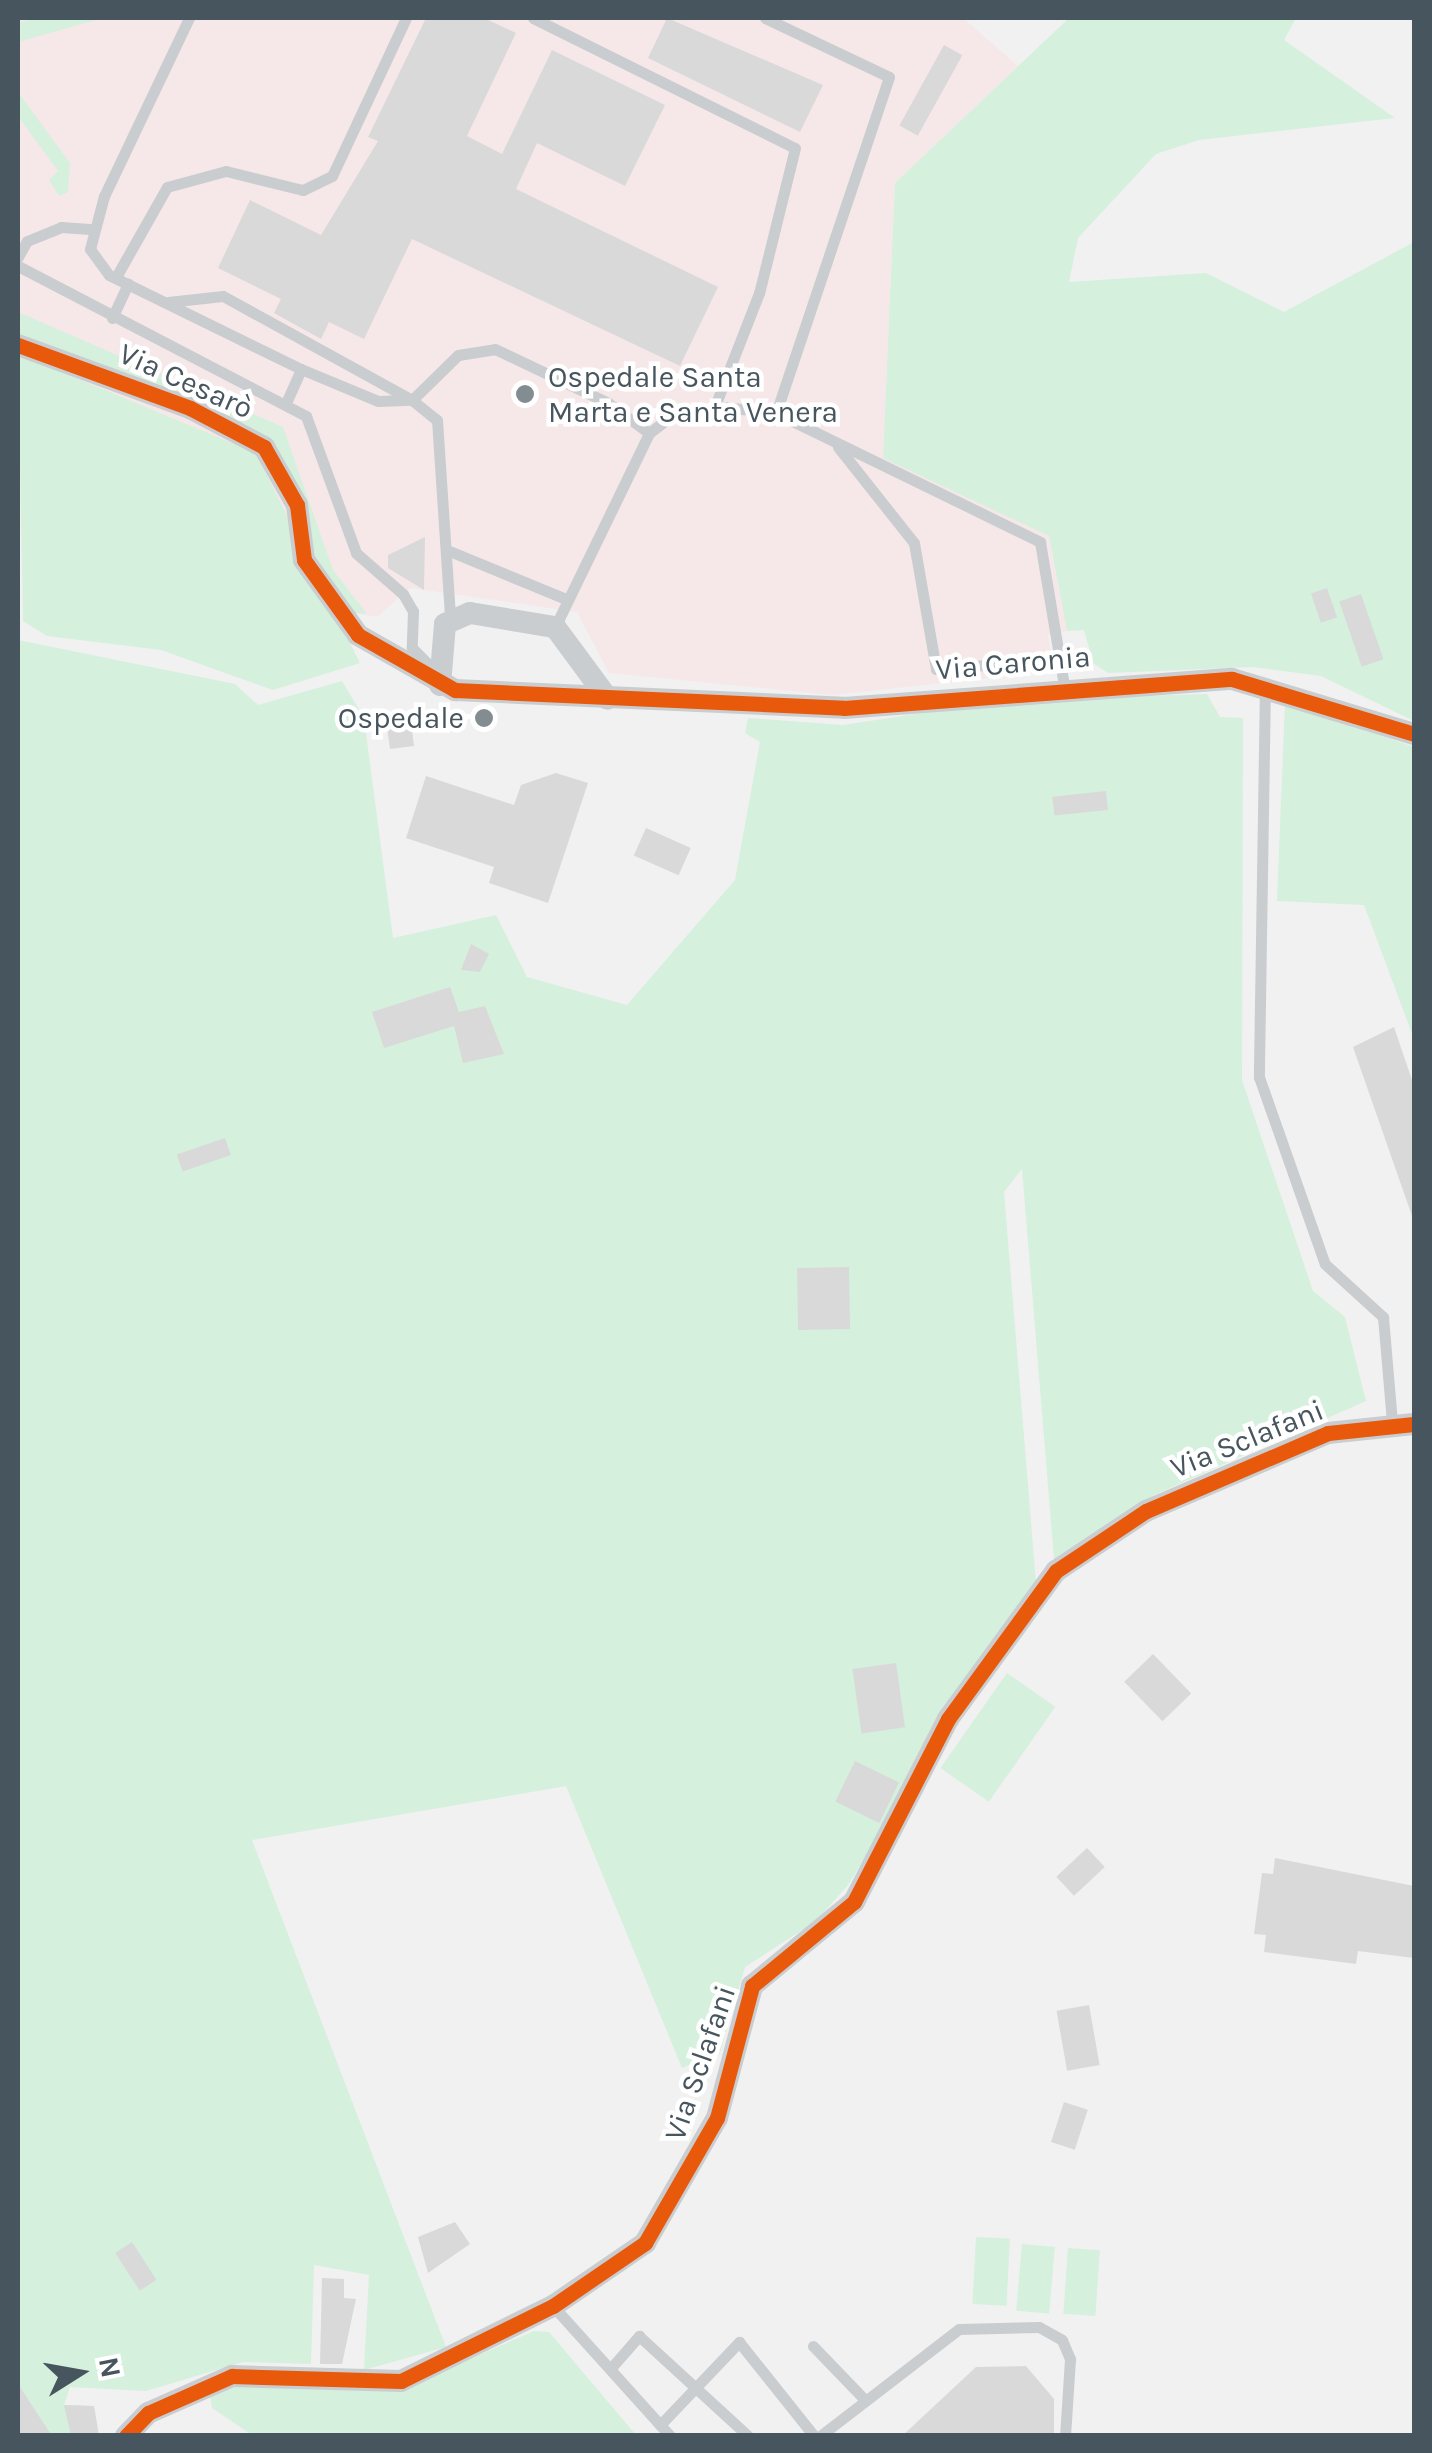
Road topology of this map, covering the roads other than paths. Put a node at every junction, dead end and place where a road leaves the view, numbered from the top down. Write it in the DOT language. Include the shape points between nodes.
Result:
graph roads {
  1 [pos="189,18"];
  2 [pos="406,18"];
  3 [pos="533,18"];
  4 [pos="765,18"];
  5 [pos="90,229"];
  6 [pos="18,257"];
  7 [pos="18,266"];
  8 [pos="122,280"];
  9 [pos="168,302"];
  10 [pos="112,318"];
  11 [pos="18,344"];
  12 [pos="301,369"];
  13 [pos="412,400"];
  14 [pos="286,403"];
  15 [pos="715,406"];
  16 [pos="776,413"];
  17 [pos="649,434"];
  18 [pos="830,439"];
  19 [pos="447,550"];
  20 [pos="566,600"];
  21 [pos="450,616"];
  22 [pos="555,627"];
  23 [pos="1060,659"];
  24 [pos="438,678"];
  25 [pos="1265,681"];
  26 [pos="1064,686"];
  27 [pos="608,699"];
  28 [pos="1414,734"];
  29 [pos="1403,1422"];
  30 [pos="553,2306"];
  31 [pos="813,2346"];
  32 [pos="611,2368"];
  33 [pos="699,2384"];
  34 [pos="865,2400"];
  35 [pos="660,2425"];
  36 [pos="126,2436"];
  37 [pos="670,2436"];
  38 [pos="748,2436"];
  39 [pos="817,2436"];
  40 [pos="1065,2436"];
  1 -- 5 [label="lane"];
  2 -- 8 [label="lane" via="332,176 304,190 254,172 182,180 146,214"];
  3 -- 15 [label="lane" via="795,148 758,292"];
  4 -- 16 [label="lane" via="889,77"];
  5 -- 6 [label="lane" via="61,227 27,241"];
  5 -- 8 [label="lane" via="97,263"];
  7 -- 10 [label="lane"];
  8 -- 9 [label="lane"];
  8 -- 10 [label="lane"];
  9 -- 12 [label="lane"];
  9 -- 13 [label="lane" via="223,296"];
  10 -- 14 [label="lane"];
  11 -- 24 [label="street, Via Cesarò" via="190,408 264,447 297,506 304,560 358,635"];
  12 -- 13 [label="lane" via="378,401"];
  12 -- 14 [label="lane"];
  13 -- 17 [label="lane" via="444,364 479,346 608,403"];
  13 -- 19 [label="lane" via="437,420"];
  14 -- 24 [label="lane" via="322,442 356,554 404,594 414,611 412,648"];
  15 -- 16 [label="lane"];
  15 -- 17 [label="lane" via="670,417"];
  16 -- 18 [label="lane"];
  17 -- 20 [label="lane"];
  18 -- 23 [label="lane" via="1040,542"];
  18 -- 23 [label="lane" via="914,543 936,669"];
  19 -- 20 [label="lane"];
  19 -- 21 [label="lane"];
  20 -- 22 [label="lane"];
  21 -- 22 [label="street"];
  21 -- 24 [label="street"];
  22 -- 27 [label="street"];
  23 -- 26 [label="lane"];
  24 -- 27 [label="street, Via Cesarò" via="484,696"];
  25 -- 26 [label="street, Via Caronia"];
  25 -- 28 [label="street, Via Caronia"];
  25 -- 29 [label="lane" via="1259,1076 1325,1264 1382,1316"];
  26 -- 27 [label="street, Via Caronia" via="844,708"];
  29 -- 30 [label="street, Via Sclafani" via="1328,1433 1146,1511 1056,1571 948,1719 854,1902 752,1986 717,2118 645,2242"];
  30 -- 32 [label="lane"];
  30 -- 36 [label="street, Via Sclafani" via="401,2381 232,2376 148,2413"];
  31 -- 34 [label="lane"];
  32 -- 33 [label="lane" via="639,2336"];
  32 -- 35 [label="lane"];
  33 -- 35 [label="lane"];
  33 -- 38 [label="lane"];
  33 -- 39 [label="lane" via="739,2342"];
  34 -- 39 [label="lane"];
  34 -- 40 [label="lane" via="959,2329 1039,2327 1062,2340 1070,2359"];
  35 -- 37 [label="lane"];
}
